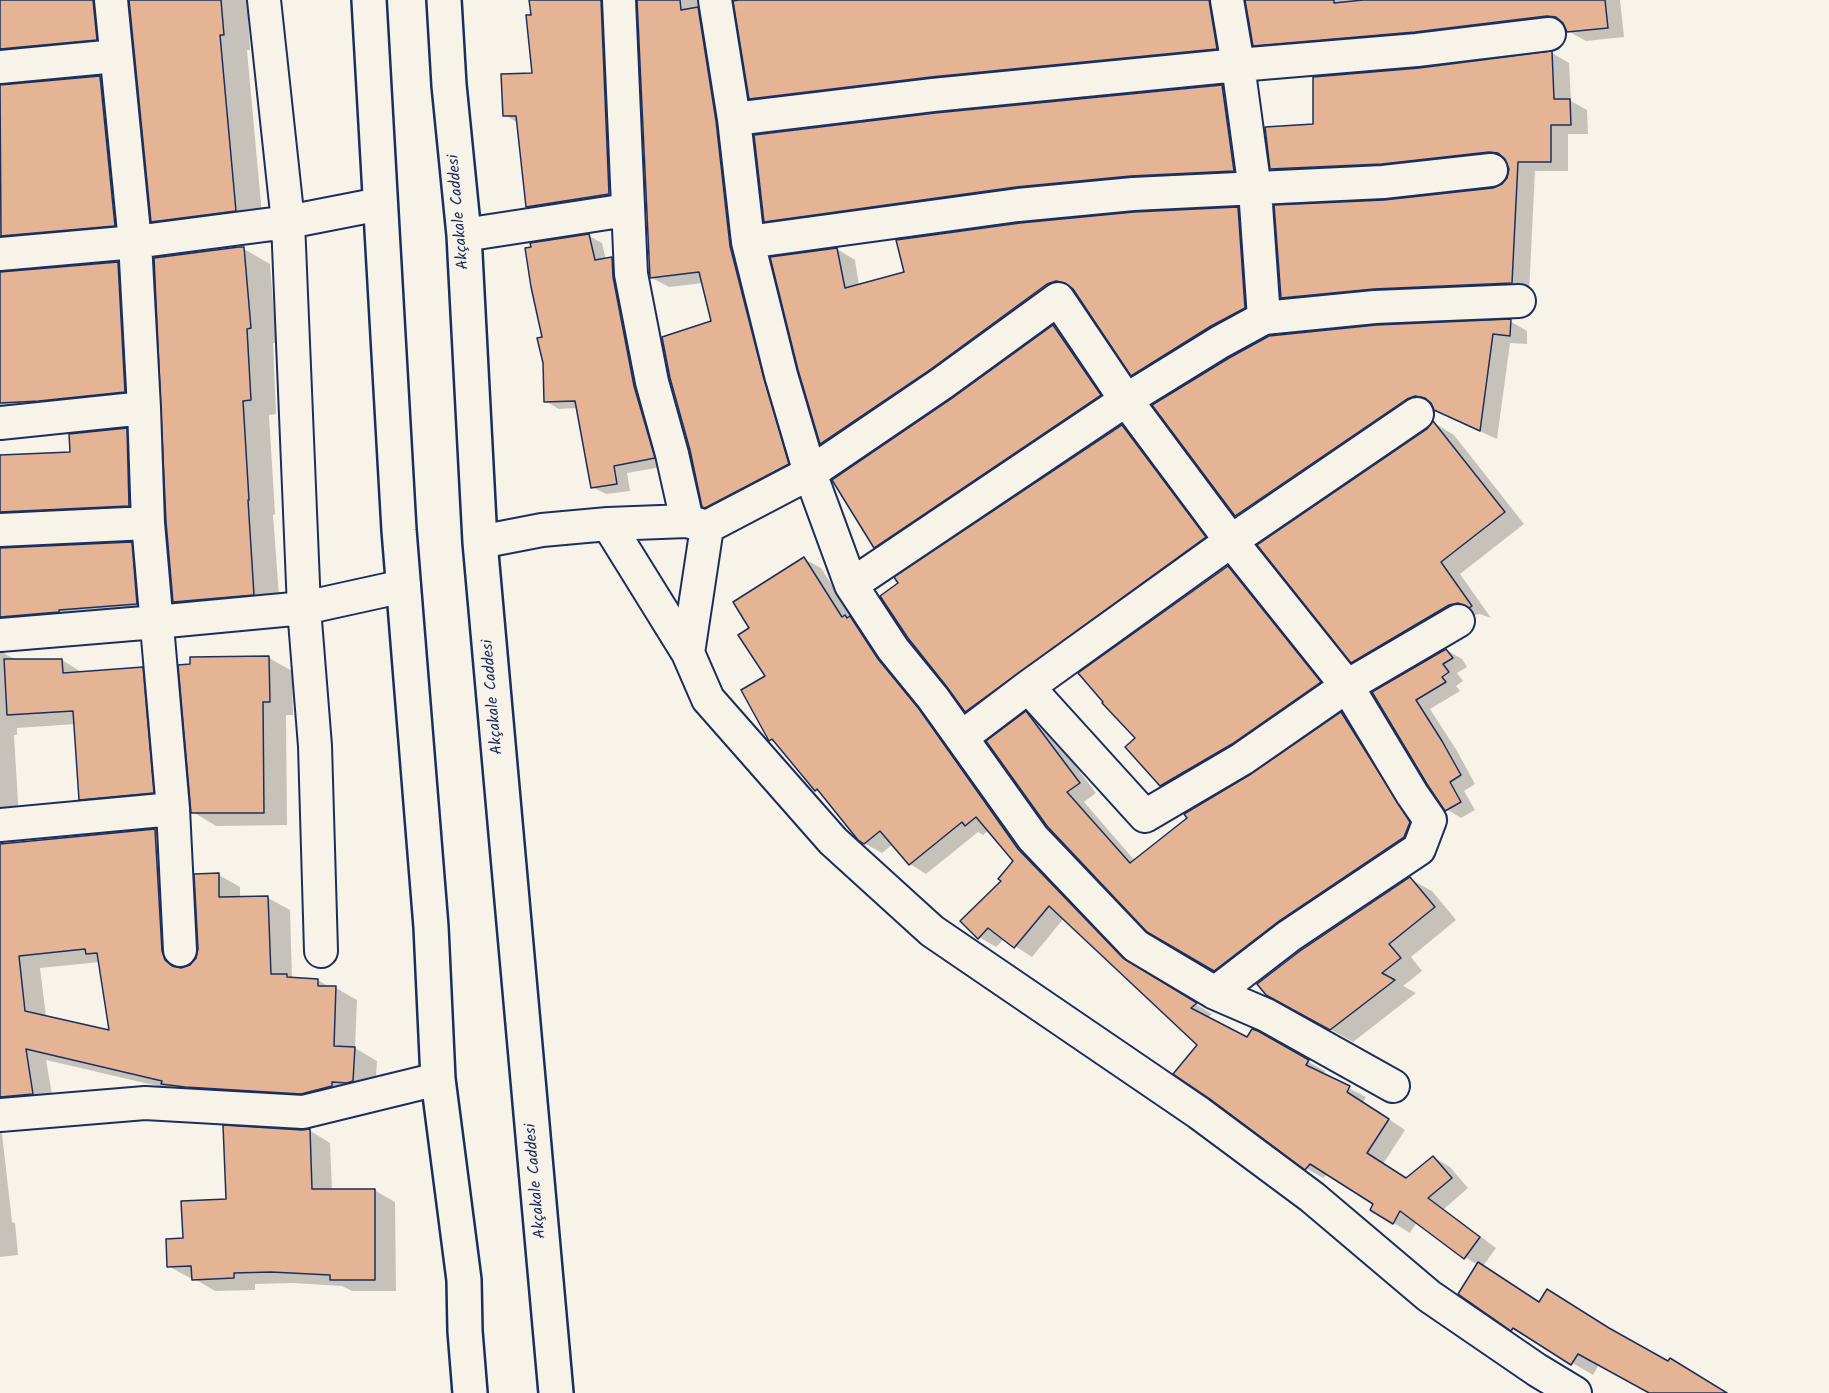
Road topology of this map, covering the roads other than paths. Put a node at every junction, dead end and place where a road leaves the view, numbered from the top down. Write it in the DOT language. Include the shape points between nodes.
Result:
graph roads {
  1 [pos="111,0"];
  2 [pos="264,0"];
  3 [pos="369,0"];
  4 [pos="444,0"];
  5 [pos="619,0"];
  6 [pos="715,0"];
  7 [pos="1227,0"];
  8 [pos="1549,34"];
  9 [pos="116,56"];
  10 [pos="1238,65"];
  11 [pos="0,67"];
  12 [pos="734,119"];
  13 [pos="1491,170"];
  14 [pos="1255,190"];
  15 [pos="380,204"];
  16 [pos="627,210"];
  17 [pos="288,222"];
  18 [pos="464,235"];
  19 [pos="135,242"];
  20 [pos="748,242"];
  21 [pos="0,254"];
  22 [pos="1520,301"];
  23 [pos="1264,318"];
  24 [pos="1126,400"];
  25 [pos="144,408"];
  26 [pos="1417,414"];
  27 [pos="0,423"];
  28 [pos="810,473"];
  29 [pos="148,523"];
  30 [pos="608,524"];
  31 [pos="697,524"];
  32 [pos="0,530"];
  33 [pos="1231,541"];
  34 [pos="480,542"];
  35 [pos="851,585"];
  36 [pos="404,586"];
  37 [pos="304,608"];
  38 [pos="1458,621"];
  39 [pos="156,622"];
  40 [pos="0,635"];
  41 [pos="688,652"];
  42 [pos="1347,686"];
  43 [pos="1028,687"];
  44 [pos="962,738"];
  45 [pos="173,808"];
  46 [pos="0,825"];
  47 [pos="180,950"];
  48 [pos="321,951"];
  49 [pos="1215,993"];
  50 [pos="438,1079"];
  51 [pos="1393,1086"];
  52 [pos="0,1115"];
  53 [pos="471,1393"];
  54 [pos="556,1393"];
  55 [pos="1575,1393"];
  1 -- 9 [label="street"];
  2 -- 17 [label="street"];
  3 -- 15 [label="main road"];
  4 -- 18 [label="main road, Akçakale Caddesi"];
  5 -- 16 [label="street"];
  6 -- 12 [label="street"];
  7 -- 10 [label="street"];
  8 -- 10 [label="street"];
  9 -- 11 [label="street"];
  9 -- 19 [label="street"];
  10 -- 12 [label="street"];
  10 -- 14 [label="street"];
  12 -- 20 [label="street"];
  13 -- 14 [label="street"];
  14 -- 20 [label="street" via="1133,194 1018,205"];
  14 -- 23 [label="street"];
  15 -- 17 [label="street"];
  15 -- 36 [label="main road"];
  16 -- 18 [label="street"];
  16 -- 31 [label="street" via="631,274 652,382"];
  17 -- 19 [label="street"];
  17 -- 37 [label="street"];
  18 -- 34 [label="main road, Akçakale Caddesi"];
  19 -- 21 [label="street"];
  19 -- 25 [label="street"];
  20 -- 28 [label="street"];
  22 -- 23 [label="street" via="1375,307"];
  23 -- 24 [label="street"];
  24 -- 28 [label="street" via="1058,299"];
  24 -- 33 [label="street"];
  24 -- 35 [label="street"];
  25 -- 27 [label="street"];
  25 -- 29 [label="street"];
  26 -- 33 [label="street"];
  28 -- 31 [label="street"];
  28 -- 35 [label="street"];
  29 -- 32 [label="street"];
  29 -- 39 [label="street"];
  30 -- 31 [label="street"];
  30 -- 34 [label="street" via="542,530"];
  30 -- 41 [label="street"];
  31 -- 41 [label="street"];
  33 -- 42 [label="street"];
  33 -- 43 [label="street"];
  34 -- 54 [label="main road, Akçakale Caddesi"];
  35 -- 44 [label="street" via="893,649"];
  36 -- 37 [label="street"];
  36 -- 50 [label="main road" via="431,927"];
  37 -- 39 [label="street"];
  37 -- 48 [label="street" via="315,746"];
  38 -- 42 [label="street"];
  39 -- 40 [label="street"];
  39 -- 45 [label="street"];
  41 -- 55 [label="street" via="708,699 833,841 932,930 1199,1113 1312,1197 1429,1296"];
  42 -- 43 [label="street" via="1242,759 1145,816"];
  42 -- 49 [label="street" via="1430,820 1419,849 1289,936"];
  43 -- 44 [label="street"];
  44 -- 49 [label="street" via="1033,838 1136,946"];
  45 -- 46 [label="street"];
  45 -- 47 [label="street"];
  49 -- 51 [label="street" via="1266,1015"];
  50 -- 52 [label="street" via="303,1112 145,1103"];
  50 -- 53 [label="main road" via="464,1280"];
}
